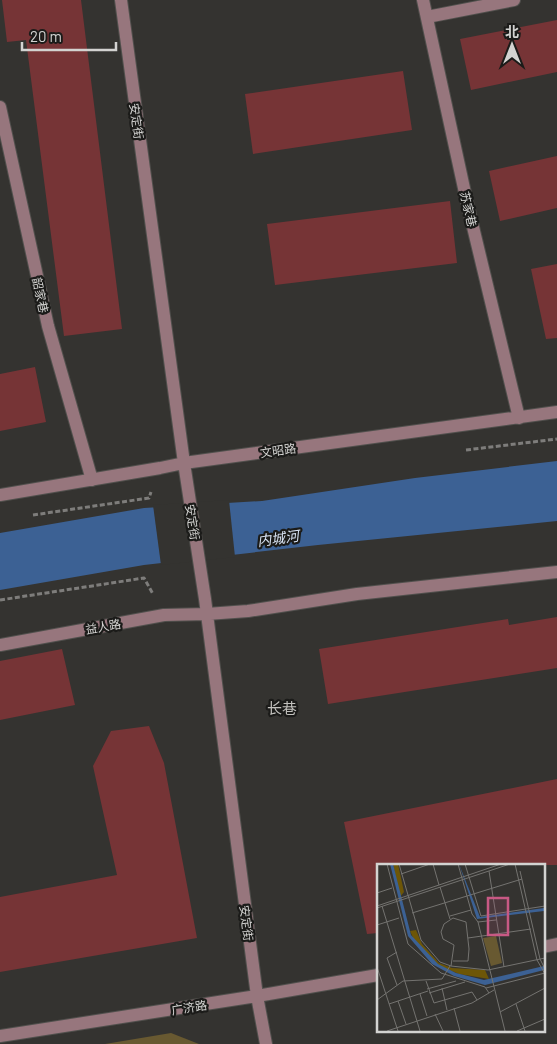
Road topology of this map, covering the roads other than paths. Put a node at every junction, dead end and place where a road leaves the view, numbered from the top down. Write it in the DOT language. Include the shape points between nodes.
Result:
graph roads {
  1 [pos="120,0"];
  2 [pos="423,0"];
  3 [pos="514,0"];
  4 [pos="427,17"];
  5 [pos="0,107"];
  6 [pos="557,412"];
  7 [pos="519,418"];
  8 [pos="184,463"];
  9 [pos="92,480"];
  10 [pos="0,495"];
  11 [pos="557,572"];
  12 [pos="207,614"];
  13 [pos="0,645"];
  14 [pos="557,944"];
  15 [pos="544,947"];
  16 [pos="377,975"];
  17 [pos="257,996"];
  18 [pos="0,1036"];
  19 [pos="266,1044"];
  1 -- 8 [label="street, 安定街"];
  2 -- 4 [label="street, 苏家巷"];
  3 -- 4 [label="street"];
  4 -- 7 [label="street, 苏家巷"];
  5 -- 9 [label="street, 韶家巷" via="48,326"];
  6 -- 7 [label="street, 文昭路"];
  7 -- 8 [label="street, 文昭路"];
  8 -- 9 [label="street, 文昭路"];
  8 -- 12 [label="street, 安定街"];
  9 -- 10 [label="street, 文昭路"];
  11 -- 12 [label="street, 益人路"];
  12 -- 13 [label="street, 益人路" via="164,615"];
  12 -- 17 [label="street, 安定街"];
  14 -- 15 [label="street"];
  16 -- 17 [label="street, 广济路"];
  17 -- 18 [label="street, 广济路"];
  17 -- 19 [label="street, 安定街"];
}
